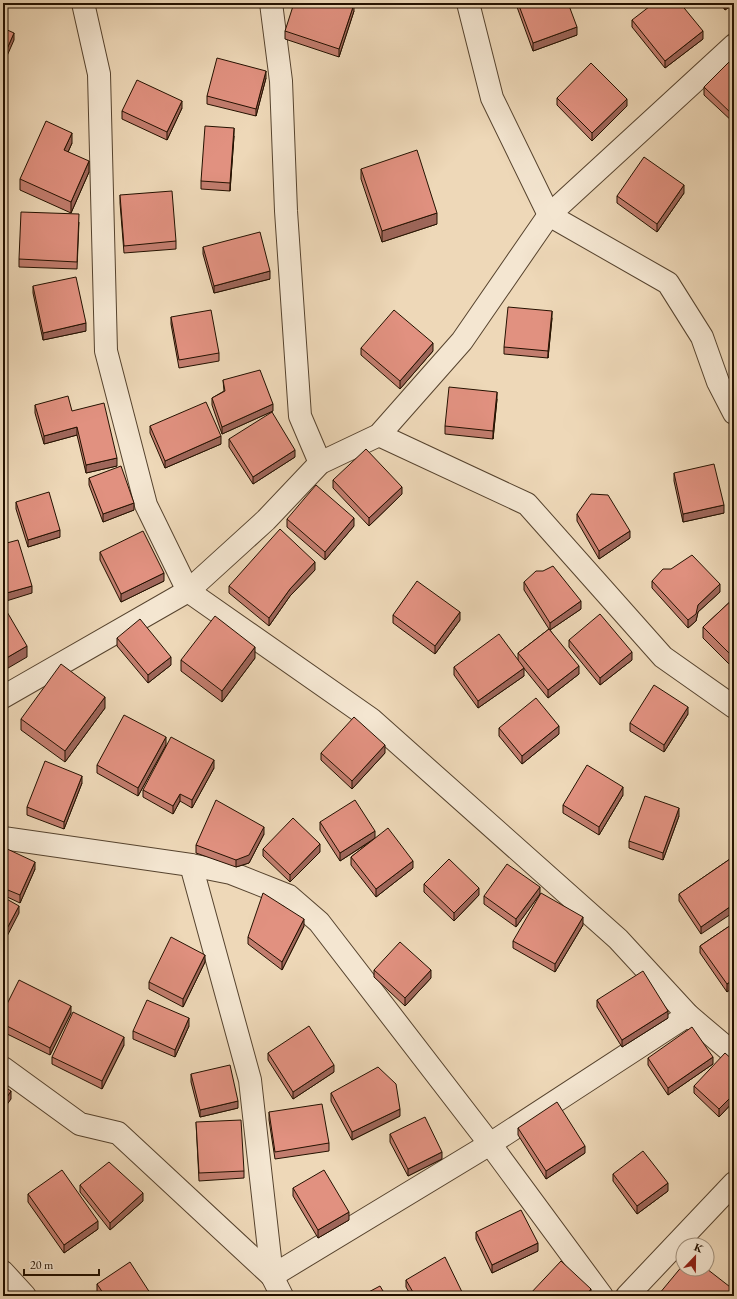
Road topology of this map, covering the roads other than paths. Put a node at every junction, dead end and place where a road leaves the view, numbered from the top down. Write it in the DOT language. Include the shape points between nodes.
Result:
graph roads {
  1 [pos="83,3"];
  2 [pos="271,3"];
  3 [pos="468,3"];
  4 [pos="734,45"];
  5 [pos="548,216"];
  6 [pos="734,413"];
  7 [pos="379,435"];
  8 [pos="320,463"];
  9 [pos="188,590"];
  10 [pos="3,697"];
  11 [pos="734,707"];
  12 [pos="3,838"];
  13 [pos="191,865"];
  14 [pos="688,1015"];
  15 [pos="734,1054"];
  16 [pos="3,1068"];
  17 [pos="490,1144"];
  18 [pos="734,1183"];
  19 [pos="3,1272"];
  20 [pos="272,1276"];
  21 [pos="17,1294"];
  22 [pos="282,1296"];
  23 [pos="602,1296"];
  24 [pos="627,1296"];
  1 -- 9 [label="street" via="99,74 106,350 146,505"];
  2 -- 8 [label="street" via="281,81 286,212 300,416"];
  3 -- 5 [label="street" via="492,98"];
  4 -- 5 [label="street"];
  5 -- 6 [label="street" via="668,283 702,337 718,382"];
  5 -- 7 [label="street" via="462,342"];
  7 -- 8 [label="street"];
  7 -- 11 [label="street" via="527,504 663,657"];
  8 -- 9 [label="street" via="266,520"];
  9 -- 10 [label="street"];
  9 -- 14 [label="street" via="371,719 618,939"];
  12 -- 13 [label="street"];
  13 -- 17 [label="street" via="232,873 289,896 320,922"];
  13 -- 20 [label="street" via="250,1080"];
  14 -- 15 [label="street"];
  14 -- 17 [label="street"];
  16 -- 20 [label="street" via="80,1124 118,1133"];
  17 -- 20 [label="street"];
  17 -- 23 [label="street"];
  18 -- 24 [label="street"];
  19 -- 21 [label="street"];
  20 -- 22 [label="street"];
}
